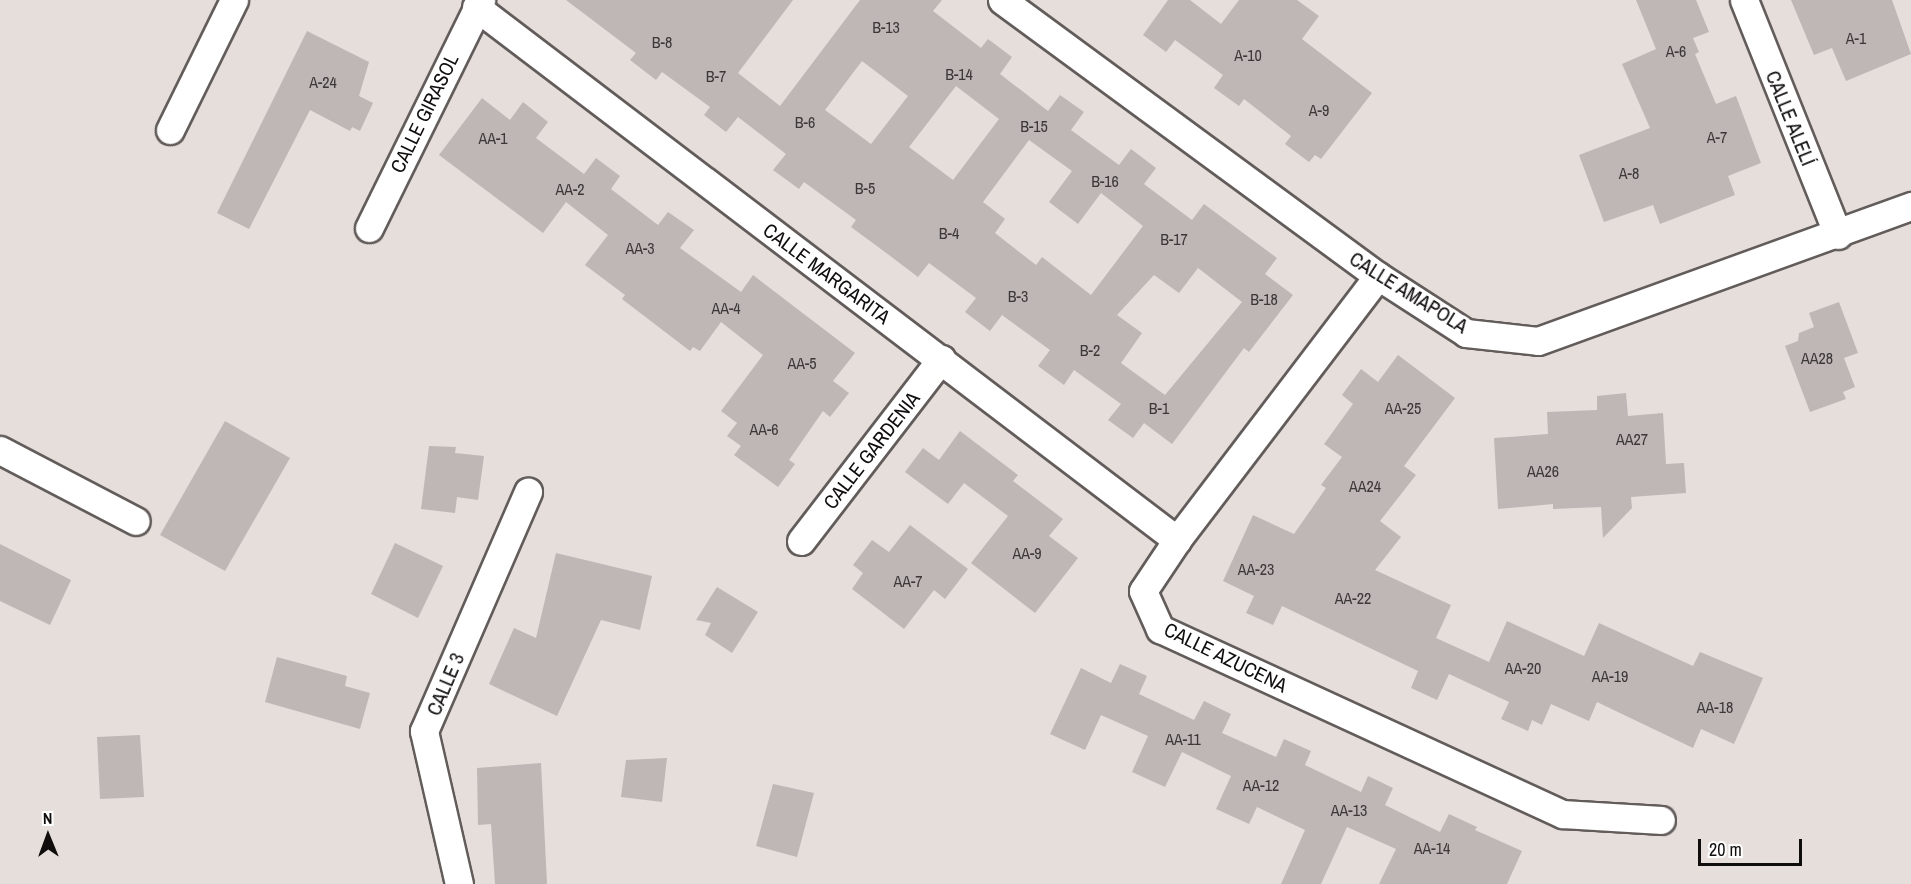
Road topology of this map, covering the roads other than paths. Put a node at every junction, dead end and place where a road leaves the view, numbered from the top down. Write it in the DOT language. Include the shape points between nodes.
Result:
graph roads {
  1 [pos="234,0"];
  2 [pos="1002,0"];
  3 [pos="1744,0"];
  4 [pos="479,3"];
  5 [pos="170,130"];
  6 [pos="1911,207"];
  7 [pos="369,228"];
  8 [pos="1838,235"];
  9 [pos="1378,276"];
  10 [pos="941,359"];
  11 [pos="0,450"];
  12 [pos="528,492"];
  13 [pos="136,521"];
  14 [pos="1177,540"];
  15 [pos="801,541"];
  16 [pos="1661,820"];
  17 [pos="459,884"];
  1 -- 5 [label="street"];
  2 -- 9 [label="street, CALLE AMAPOLA"];
  3 -- 8 [label="street, CALLE ALELÍ"];
  4 -- 7 [label="street, CALLE GIRASOL"];
  4 -- 10 [label="street, CALLE MARGARITA"];
  6 -- 8 [label="street, CALLE AMAPOLA"];
  8 -- 9 [label="street, CALLE AMAPOLA" via="1538,341 1466,333"];
  9 -- 14 [label="street, CALLE AZUCENA"];
  10 -- 14 [label="street, CALLE MARGARITA"];
  10 -- 15 [label="street, CALLE GARDENIA"];
  11 -- 13 [label="street"];
  12 -- 17 [label="street, CALLE 3" via="424,731"];
  14 -- 16 [label="street, CALLE AZUCENA" via="1143,591 1160,629 1563,814"];
}
